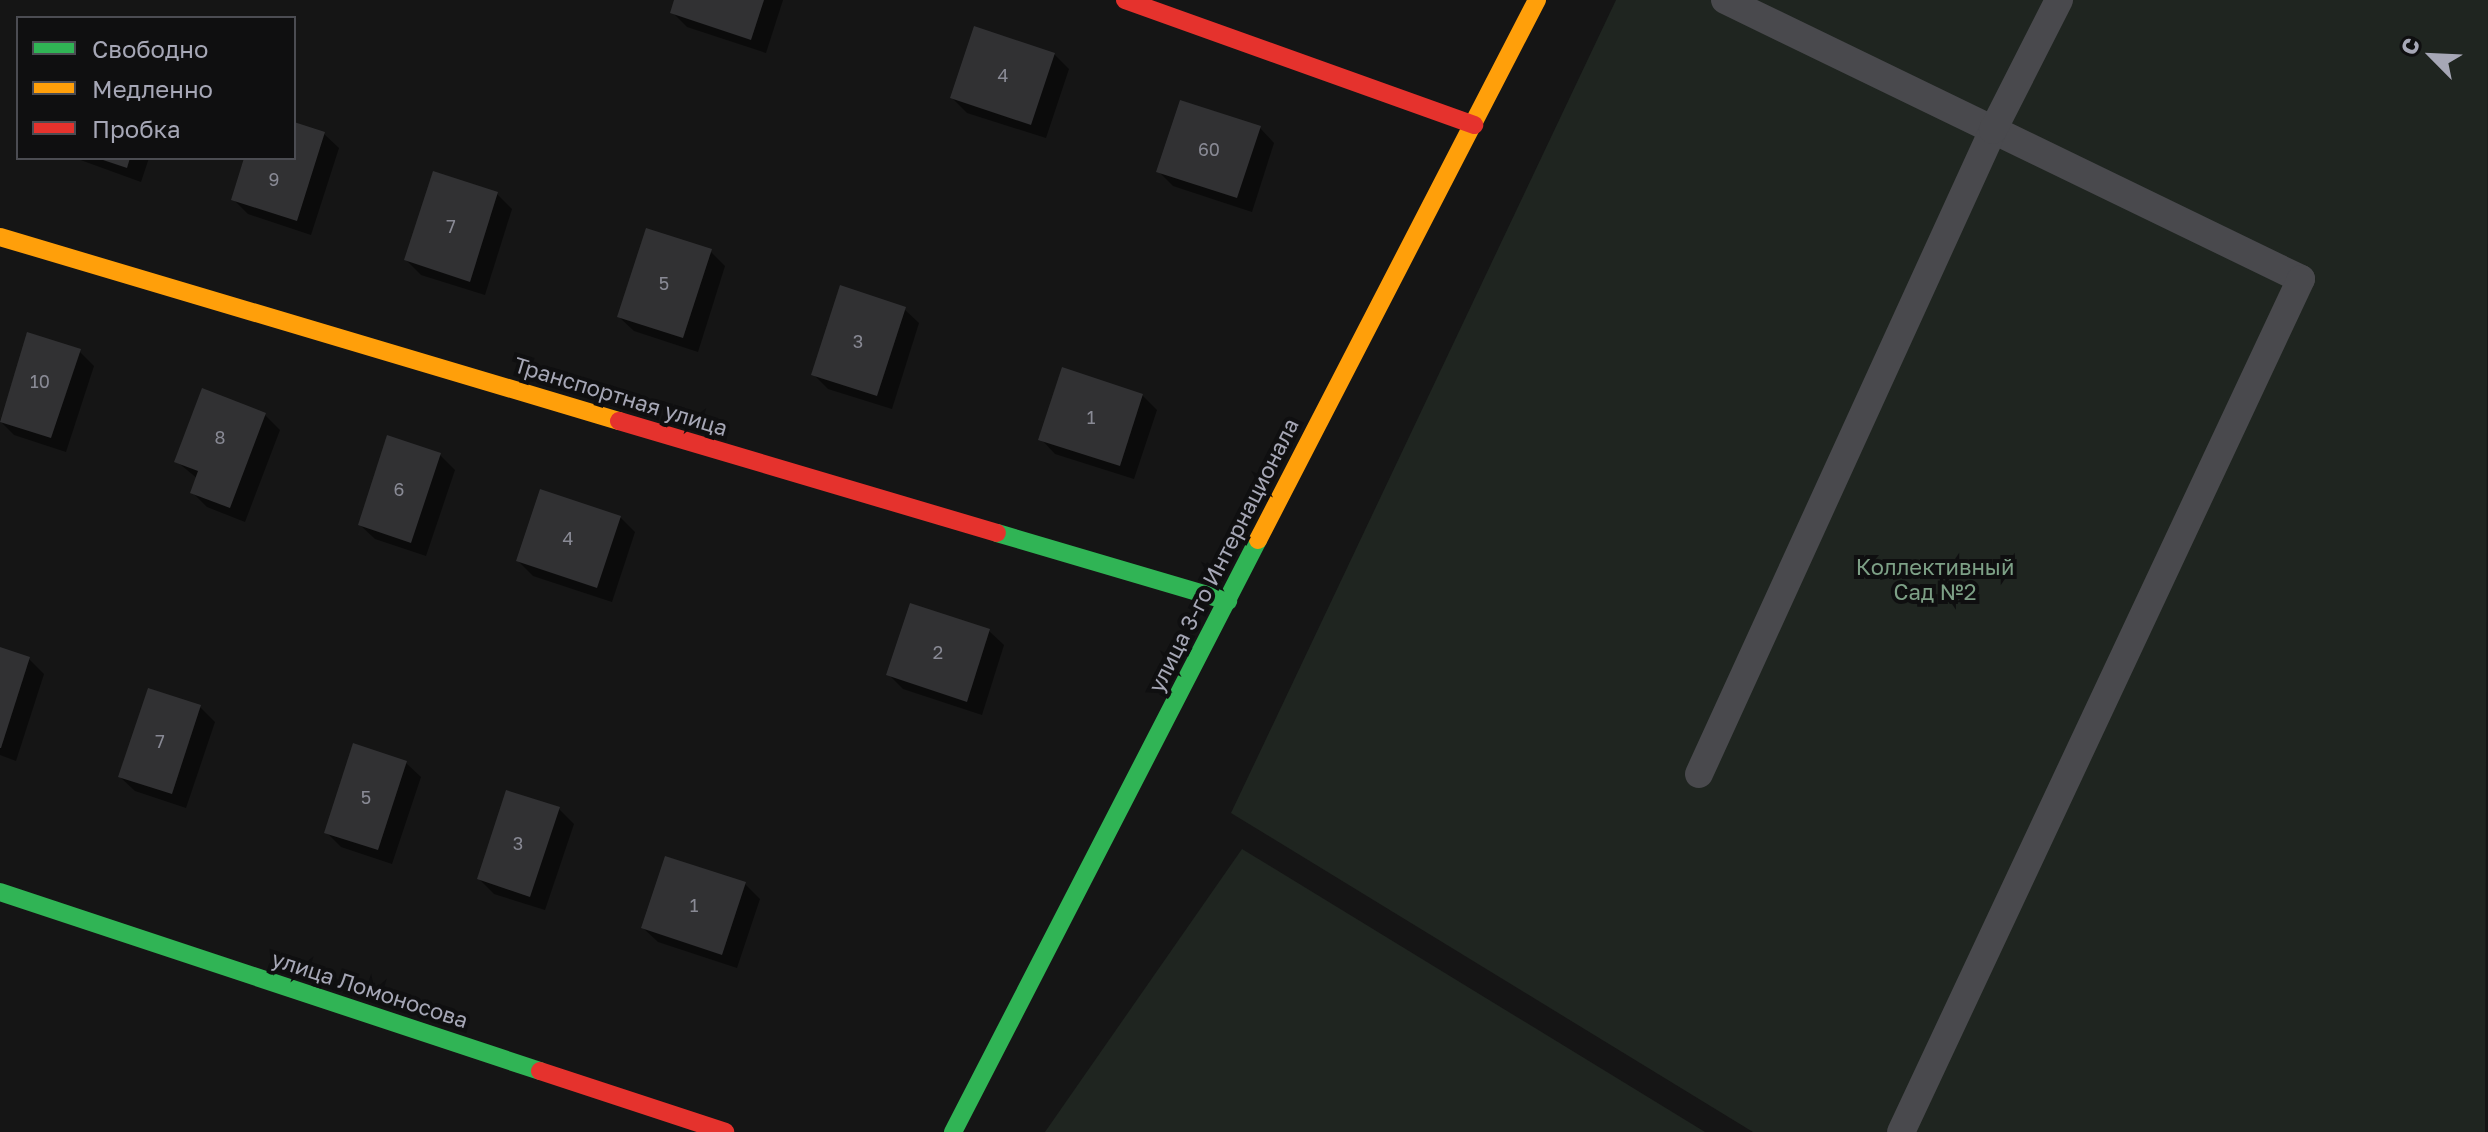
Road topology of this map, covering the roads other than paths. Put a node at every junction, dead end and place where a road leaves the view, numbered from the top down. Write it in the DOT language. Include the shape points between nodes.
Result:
graph roads {
  1 [pos="1125,0"];
  2 [pos="1537,0"];
  3 [pos="1725,0"];
  4 [pos="2059,0"];
  5 [pos="1474,125"];
  6 [pos="1993,130"];
  7 [pos="0,237"];
  8 [pos="1228,601"];
  9 [pos="1699,774"];
  10 [pos="0,892"];
  11 [pos="725,1132"];
  12 [pos="953,1132"];
  13 [pos="1901,1132"];
  1 -- 5 [label="street"];
  2 -- 5 [label="street, улица 3-го Интернационала"];
  3 -- 6 [label="lane"];
  4 -- 6 [label="lane"];
  5 -- 8 [label="street, улица 3-го Интернационала"];
  6 -- 9 [label="lane"];
  6 -- 13 [label="lane" via="2301,279"];
  7 -- 8 [label="street, Транспортная улица"];
  8 -- 12 [label="street, улица 3-го Интернационала"];
  10 -- 11 [label="street, улица Ломоносова"];
}
